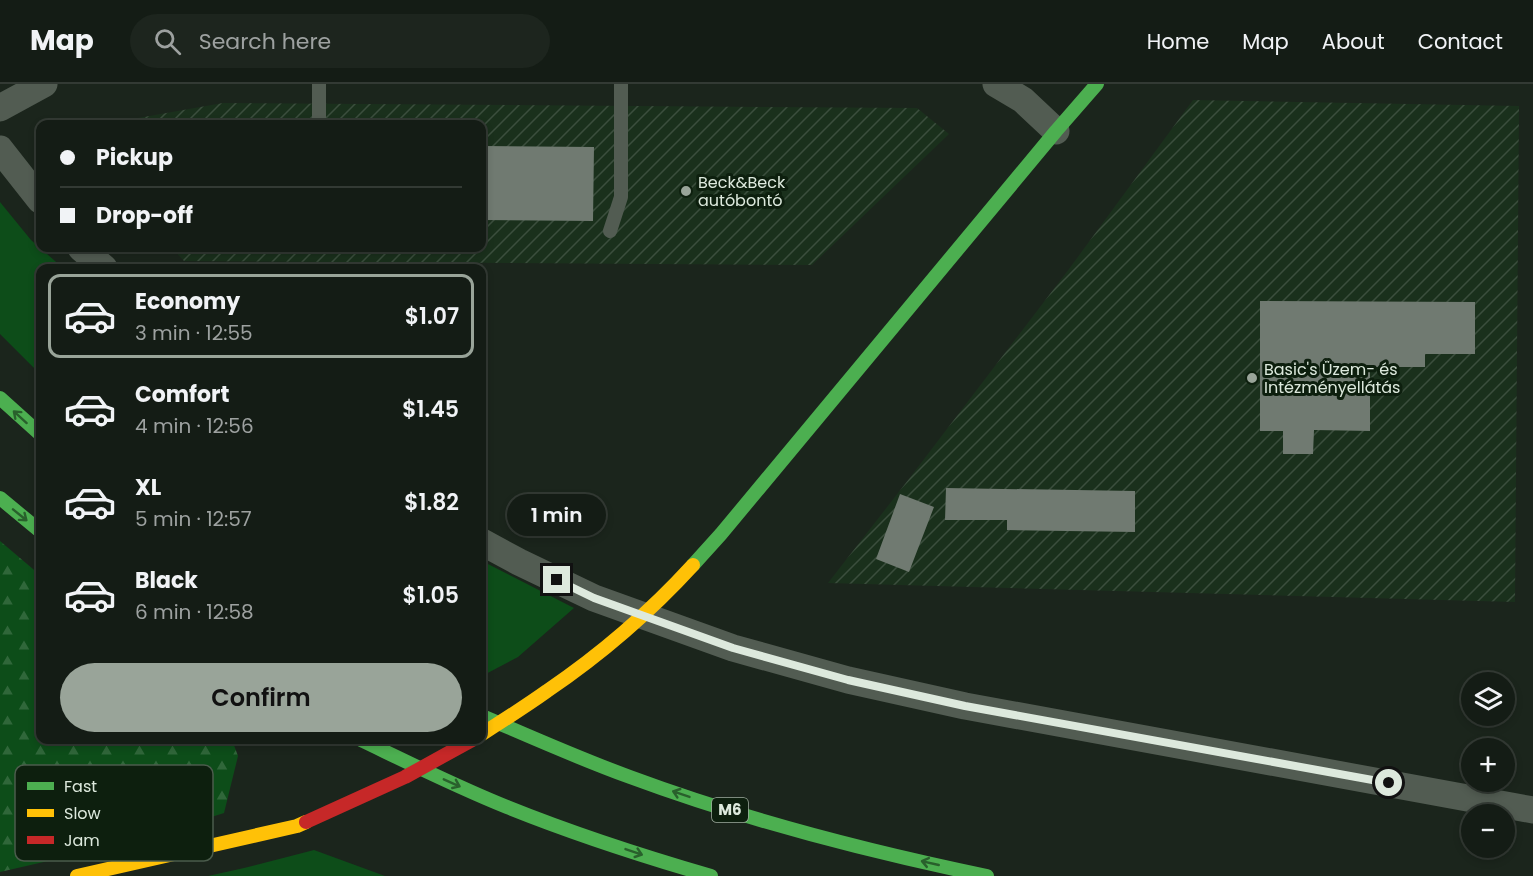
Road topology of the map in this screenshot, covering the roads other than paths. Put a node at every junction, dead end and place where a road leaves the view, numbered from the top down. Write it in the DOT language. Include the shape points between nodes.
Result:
graph roads {
  1 [pos="320,84"];
  2 [pos="621,84"];
  3 [pos="996,84"];
  4 [pos="1097,84"];
  5 [pos="32,87"];
  6 [pos="0,108"];
  7 [pos="319,120"];
  8 [pos="1056,131"];
  9 [pos="0,149"];
  10 [pos="36,195"];
  11 [pos="610,231"];
  12 [pos="86,252"];
  13 [pos="99,264"];
  14 [pos="0,398"];
  15 [pos="36,430"];
  16 [pos="0,498"];
  17 [pos="36,528"];
  18 [pos="486,544"];
  19 [pos="486,718"];
  20 [pos="486,731"];
  21 [pos="369,744"];
  22 [pos="465,744"];
  23 [pos="1533,810"];
  24 [pos="213,846"];
  25 [pos="147,861"];
  26 [pos="77,876"];
  27 [pos="711,876"];
  28 [pos="987,876"];
  1 -- 7 [label="lane"];
  2 -- 11 [label="lane" via="621,197"];
  3 -- 8 [label="street" via="1023,100"];
  4 -- 8 [label="main road"];
  5 -- 6 [label="street"];
  8 -- 20 [label="main road" via="722,534 667,593 549,690"];
  9 -- 10 [label="street"];
  12 -- 13 [label="street"];
  15 -- 14 [label="main road, one-way"];
  16 -- 17 [label="main road, one-way"];
  18 -- 23 [label="street" via="594,598 733,648 848,680 965,706"];
  28 -- 19 [label="main road, M6, one-way" via="828,840 688,797 582,759"];
  21 -- 27 [label="main road, one-way" via="507,807"];
  22 -- 24 [label="main road" via="405,777 297,826"];
  25 -- 26 [label="main road"];
}
